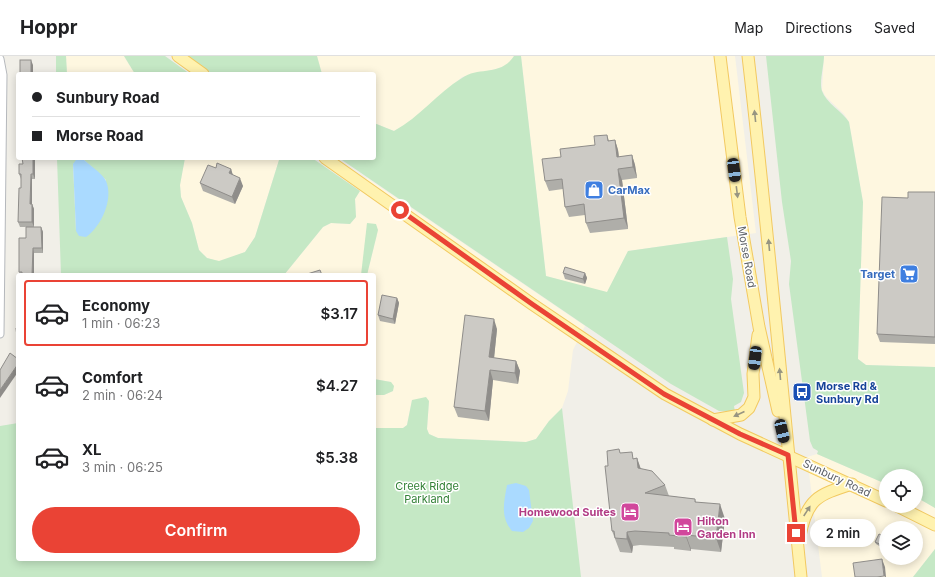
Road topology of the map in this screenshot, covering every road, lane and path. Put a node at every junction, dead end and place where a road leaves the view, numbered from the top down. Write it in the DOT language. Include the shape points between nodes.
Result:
graph roads {
  1 [pos="178,56"];
  2 [pos="720,56"];
  3 [pos="748,56"];
  4 [pos="0,59"];
  5 [pos="201,72"];
  6 [pos="328,160"];
  7 [pos="1,250"];
  8 [pos="759,327"];
  9 [pos="0,334"];
  10 [pos="713,420"];
  11 [pos="788,455"];
  12 [pos="852,484"];
  13 [pos="879,498"];
  14 [pos="911,513"];
  15 [pos="935,525"];
  16 [pos="798,548"];
  17 [pos="801,577"];
  1 -- 5 [label="main road"];
  2 -- 8 [label="main road, Morse Road, one-way" via="740,217"];
  11 -- 3 [label="main road, Morse Road, one-way" via="766,213"];
  4 -- 7 [label="street" via="3,75"];
  6 -- 10 [label="main road, Sunbury Road" via="606,355 664,394"];
  7 -- 9 [label="street"];
  8 -- 10 [label="main road, one-way" via="753,374 754,397 749,408 741,415"];
  8 -- 11 [label="main road, Morse Road"];
  10 -- 11 [label="main road, Sunbury Road"];
  11 -- 12 [label="main road, Sunbury Road"];
  11 -- 16 [label="main road, Morse Road"];
  12 -- 13 [label="main road, Sunbury Road"];
  16 -- 12 [label="main road, one-way" via="804,516 815,500 827,492"];
  14 -- 15 [label="main road"];
  16 -- 17 [label="main road, Morse Road"];
}
